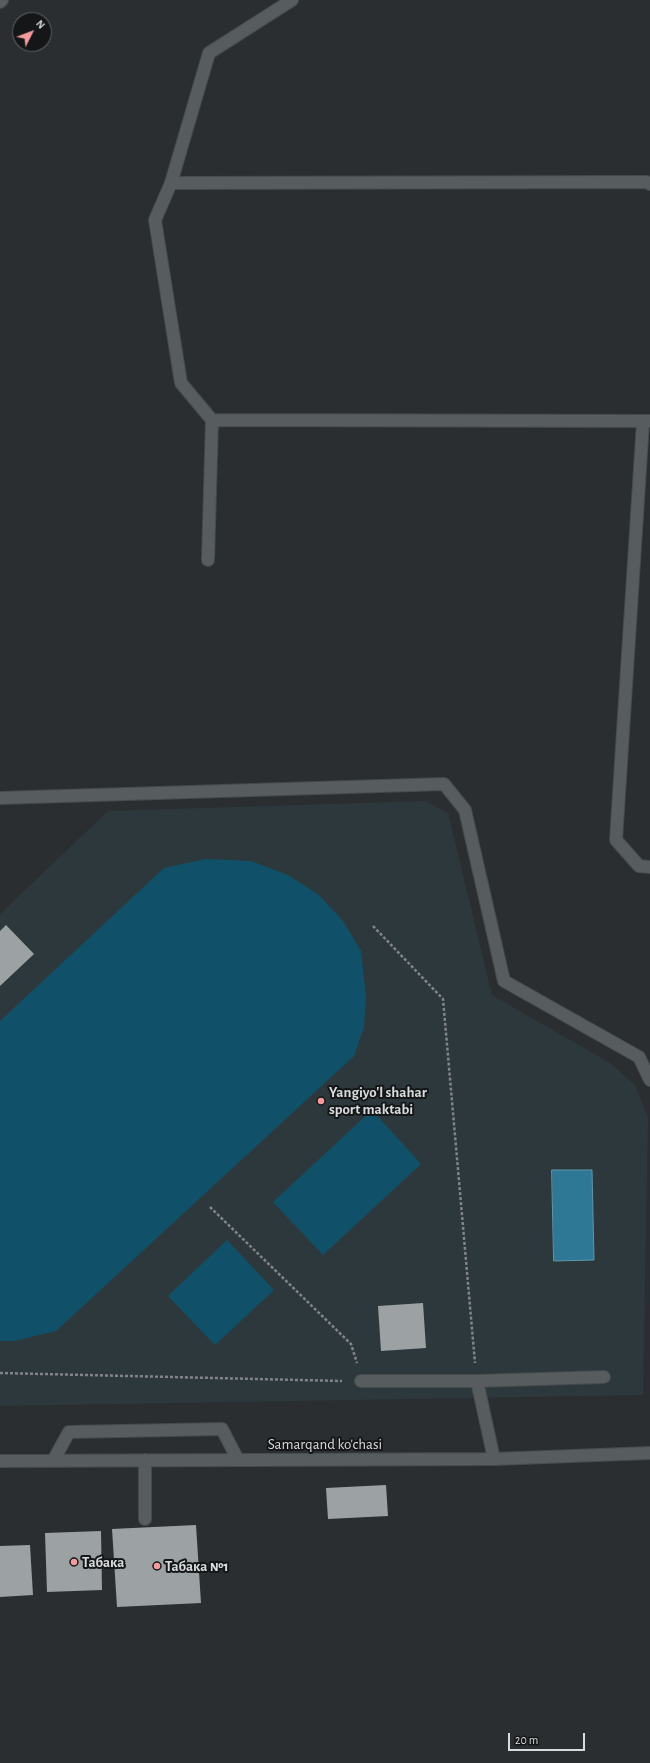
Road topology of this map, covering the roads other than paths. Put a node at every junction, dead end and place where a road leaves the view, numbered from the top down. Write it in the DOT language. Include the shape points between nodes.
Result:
graph roads {
  1 [pos="292,0"];
  2 [pos="171,183"];
  3 [pos="650,184"];
  4 [pos="212,420"];
  5 [pos="646,421"];
  6 [pos="208,560"];
  7 [pos="0,798"];
  8 [pos="650,867"];
  9 [pos="650,1080"];
  10 [pos="604,1377"];
  11 [pos="361,1381"];
  12 [pos="477,1381"];
  13 [pos="650,1453"];
  14 [pos="494,1459"];
  15 [pos="145,1460"];
  16 [pos="238,1460"];
  17 [pos="0,1461"];
  18 [pos="53,1461"];
  19 [pos="145,1519"];
  1 -- 2 [label="street" via="209,53"];
  2 -- 3 [label="street"];
  2 -- 4 [label="street" via="155,220 181,383"];
  4 -- 5 [label="street"];
  4 -- 6 [label="street"];
  5 -- 8 [label="street" via="616,840 639,866"];
  7 -- 9 [label="street" via="444,784 465,810 504,982 639,1057"];
  10 -- 12 [label="street"];
  11 -- 12 [label="street"];
  12 -- 14 [label="street"];
  13 -- 14 [label="street, Samarqand ko'chasi"];
  14 -- 16 [label="street, Samarqand ko'chasi"];
  15 -- 16 [label="street, Samarqand ko'chasi"];
  15 -- 18 [label="street, Samarqand ko'chasi"];
  15 -- 19 [label="street"];
  16 -- 18 [label="street" via="222,1429 69,1432"];
  17 -- 18 [label="street, Samarqand ko'chasi"];
}
